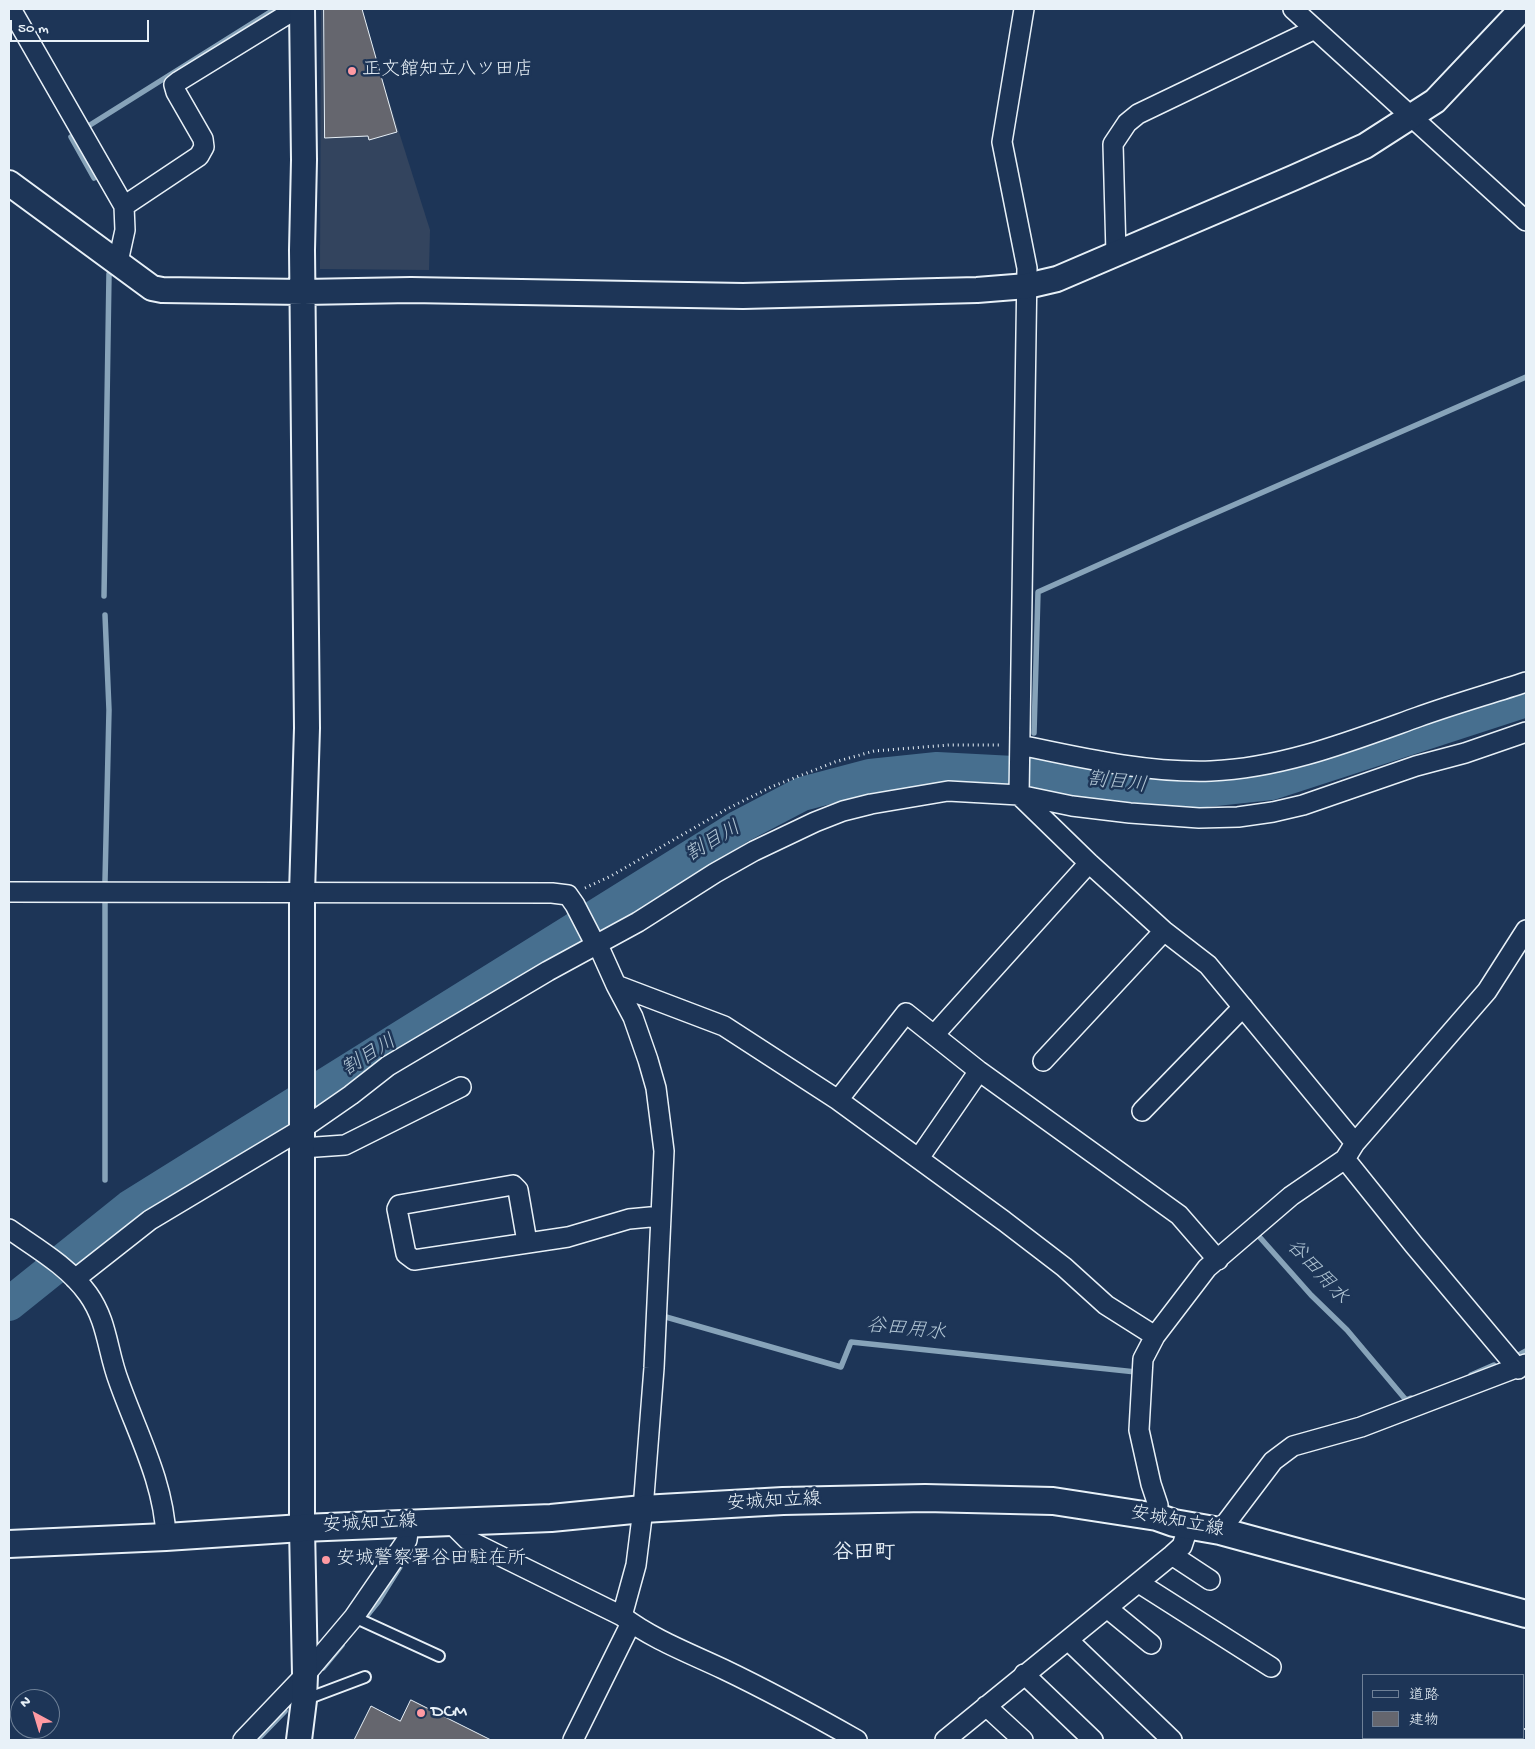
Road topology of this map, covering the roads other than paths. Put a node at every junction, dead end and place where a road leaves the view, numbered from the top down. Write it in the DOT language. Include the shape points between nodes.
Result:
graph roads {
  1 [pos="12,9"];
  2 [pos="296,9"];
  3 [pos="302,9"];
  4 [pos="1024,9"];
  5 [pos="1293,9"];
  6 [pos="1522,9"];
  7 [pos="1315,29"];
  8 [pos="1412,117"];
  9 [pos="9,183"];
  10 [pos="124,206"];
  11 [pos="1526,221"];
  12 [pos="1116,253"];
  13 [pos="118,262"];
  14 [pos="1027,286"];
  15 [pos="304,292"];
  16 [pos="1526,682"];
  17 [pos="1526,732"];
  18 [pos="1020,745"];
  19 [pos="1019,795"];
  20 [pos="1089,862"];
  21 [pos="9,892"];
  22 [pos="302,893"];
  23 [pos="1526,930"];
  24 [pos="1164,931"];
  25 [pos="595,941"];
  26 [pos="616,985"];
  27 [pos="1242,1007"];
  28 [pos="934,1035"];
  29 [pos="1043,1061"];
  30 [pos="979,1071"];
  31 [pos="460,1087"];
  32 [pos="838,1100"];
  33 [pos="1142,1111"];
  34 [pos="302,1138"];
  35 [pos="1355,1143"];
  36 [pos="919,1158"];
  37 [pos="1345,1159"];
  38 [pos="661,1216"];
  39 [pos="9,1229"];
  40 [pos="527,1242"];
  41 [pos="1218,1260"];
  42 [pos="75,1279"];
  43 [pos="1155,1336"];
  44 [pos="1522,1366"];
  45 [pos="643,1510"];
  46 [pos="1157,1517"];
  47 [pos="450,1522"];
  48 [pos="409,1524"];
  49 [pos="1189,1525"];
  50 [pos="302,1528"];
  51 [pos="1220,1531"];
  52 [pos="166,1537"];
  53 [pos="9,1544"];
  54 [pos="1172,1555"];
  55 [pos="1210,1580"];
  56 [pos="1139,1583"];
  57 [pos="1107,1608"];
  58 [pos="1526,1614"];
  59 [pos="626,1619"];
  60 [pos="361,1620"];
  61 [pos="1068,1640"];
  62 [pos="1151,1644"];
  63 [pos="439,1656"];
  64 [pos="1271,1667"];
  65 [pos="1024,1674"];
  66 [pos="306,1675"];
  67 [pos="365,1677"];
  68 [pos="304,1700"];
  69 [pos="986,1706"];
  70 [pos="242,1740"];
  71 [pos="299,1740"];
  72 [pos="573,1740"];
  73 [pos="858,1740"];
  74 [pos="945,1740"];
  75 [pos="1023,1740"];
  76 [pos="1093,1740"];
  77 [pos="1172,1740"];
  1 -- 10 [label="street"];
  2 -- 10 [label="street" via="174,85 203,139 204,147 199,156"];
  3 -- 15 [label="street"];
  4 -- 14 [label="street" via="1002,142 1027,268"];
  5 -- 7 [label="street"];
  6 -- 8 [label="street" via="1436,101"];
  7 -- 8 [label="street"];
  7 -- 12 [label="street" via="1138,114 1127,123 1113,144"];
  8 -- 11 [label="street"];
  8 -- 12 [label="street" via="1365,146"];
  9 -- 13 [label="street"];
  10 -- 13 [label="street" via="126,230"];
  12 -- 14 [label="street" via="1057,279"];
  13 -- 15 [label="street" via="152,288 162,290"];
  14 -- 15 [label="street" via="912,293 743,296 411,290"];
  14 -- 18 [label="street"];
  15 -- 22 [label="street" via="307,728"];
  16 -- 18 [label="street" via="1329,749 1254,767 1171,770 1109,763"];
  17 -- 19 [label="street" via="1303,805 1238,817 1130,813"];
  18 -- 19 [label="street"];
  19 -- 20 [label="street"];
  19 -- 25 [label="street" via="948,792 871,804 843,812 754,851 638,922"];
  20 -- 24 [label="street"];
  20 -- 28 [label="street"];
  21 -- 22 [label="street"];
  22 -- 25 [label="street" via="552,893 572,900"];
  22 -- 34 [label="street"];
  23 -- 35 [label="street" via="1487,991"];
  24 -- 27 [label="street" via="1208,965"];
  24 -- 29 [label="street"];
  25 -- 26 [label="street"];
  25 -- 34 [label="street" via="388,1066"];
  26 -- 32 [label="street" via="724,1026"];
  26 -- 38 [label="street" via="633,1017 656,1088 664,1151"];
  27 -- 33 [label="street"];
  27 -- 35 [label="street"];
  28 -- 30 [label="street"];
  28 -- 32 [label="street" via="906,1013"];
  30 -- 36 [label="street"];
  30 -- 41 [label="street" via="1179,1216"];
  31 -- 34 [label="street" via="345,1145"];
  32 -- 36 [label="street"];
  34 -- 42 [label="street" via="150,1220"];
  34 -- 50 [label="street"];
  35 -- 37 [label="street"];
  36 -- 43 [label="street" via="1064,1267 1106,1305"];
  37 -- 41 [label="street" via="1291,1196"];
  37 -- 44 [label="street" via="1414,1245"];
  38 -- 40 [label="street" via="630,1219 568,1237"];
  38 -- 45 [label="street"];
  39 -- 42 [label="street"];
  40 -- 40 [label="street" via="414,1260 406,1254 397,1209 399,1205 513,1185 518,1190"];
  41 -- 43 [label="street" via="1208,1268"];
  42 -- 52 [label="street" via="103,1321 118,1380 153,1468 165,1516"];
  43 -- 46 [label="street" via="1143,1359 1139,1430 1158,1505"];
  44 -- 51 [label="street" via="1361,1427 1293,1446 1273,1461"];
  45 -- 46 [label="main road, 安城知立線" via="783,1501 925,1498 1054,1501"];
  45 -- 47 [label="main road, 安城知立線"];
  45 -- 59 [label="street"];
  46 -- 49 [label="main road, 安城知立線"];
  47 -- 48 [label="main road, 安城知立線"];
  47 -- 59 [label="street" via="468,1540"];
  48 -- 50 [label="main road, 安城知立線"];
  48 -- 60 [label="street" via="407,1540"];
  49 -- 51 [label="main road, 安城知立線"];
  49 -- 54 [label="street" via="1182,1546"];
  50 -- 52 [label="main road, 安城知立線"];
  50 -- 66 [label="street"];
  51 -- 58 [label="main road, 安城知立線"];
  52 -- 53 [label="main road, 安城知立線"];
  54 -- 55 [label="street"];
  54 -- 56 [label="street"];
  56 -- 57 [label="street"];
  56 -- 64 [label="street"];
  57 -- 61 [label="street"];
  57 -- 62 [label="street"];
  59 -- 72 [label="street"];
  59 -- 73 [label="street"];
  60 -- 63 [label="lane"];
  60 -- 66 [label="street"];
  61 -- 65 [label="street"];
  61 -- 77 [label="street"];
  65 -- 69 [label="street"];
  65 -- 76 [label="street"];
  66 -- 68 [label="street"];
  66 -- 70 [label="street"];
  67 -- 68 [label="lane"];
  68 -- 71 [label="street"];
  69 -- 74 [label="street"];
  69 -- 75 [label="street"];
}
